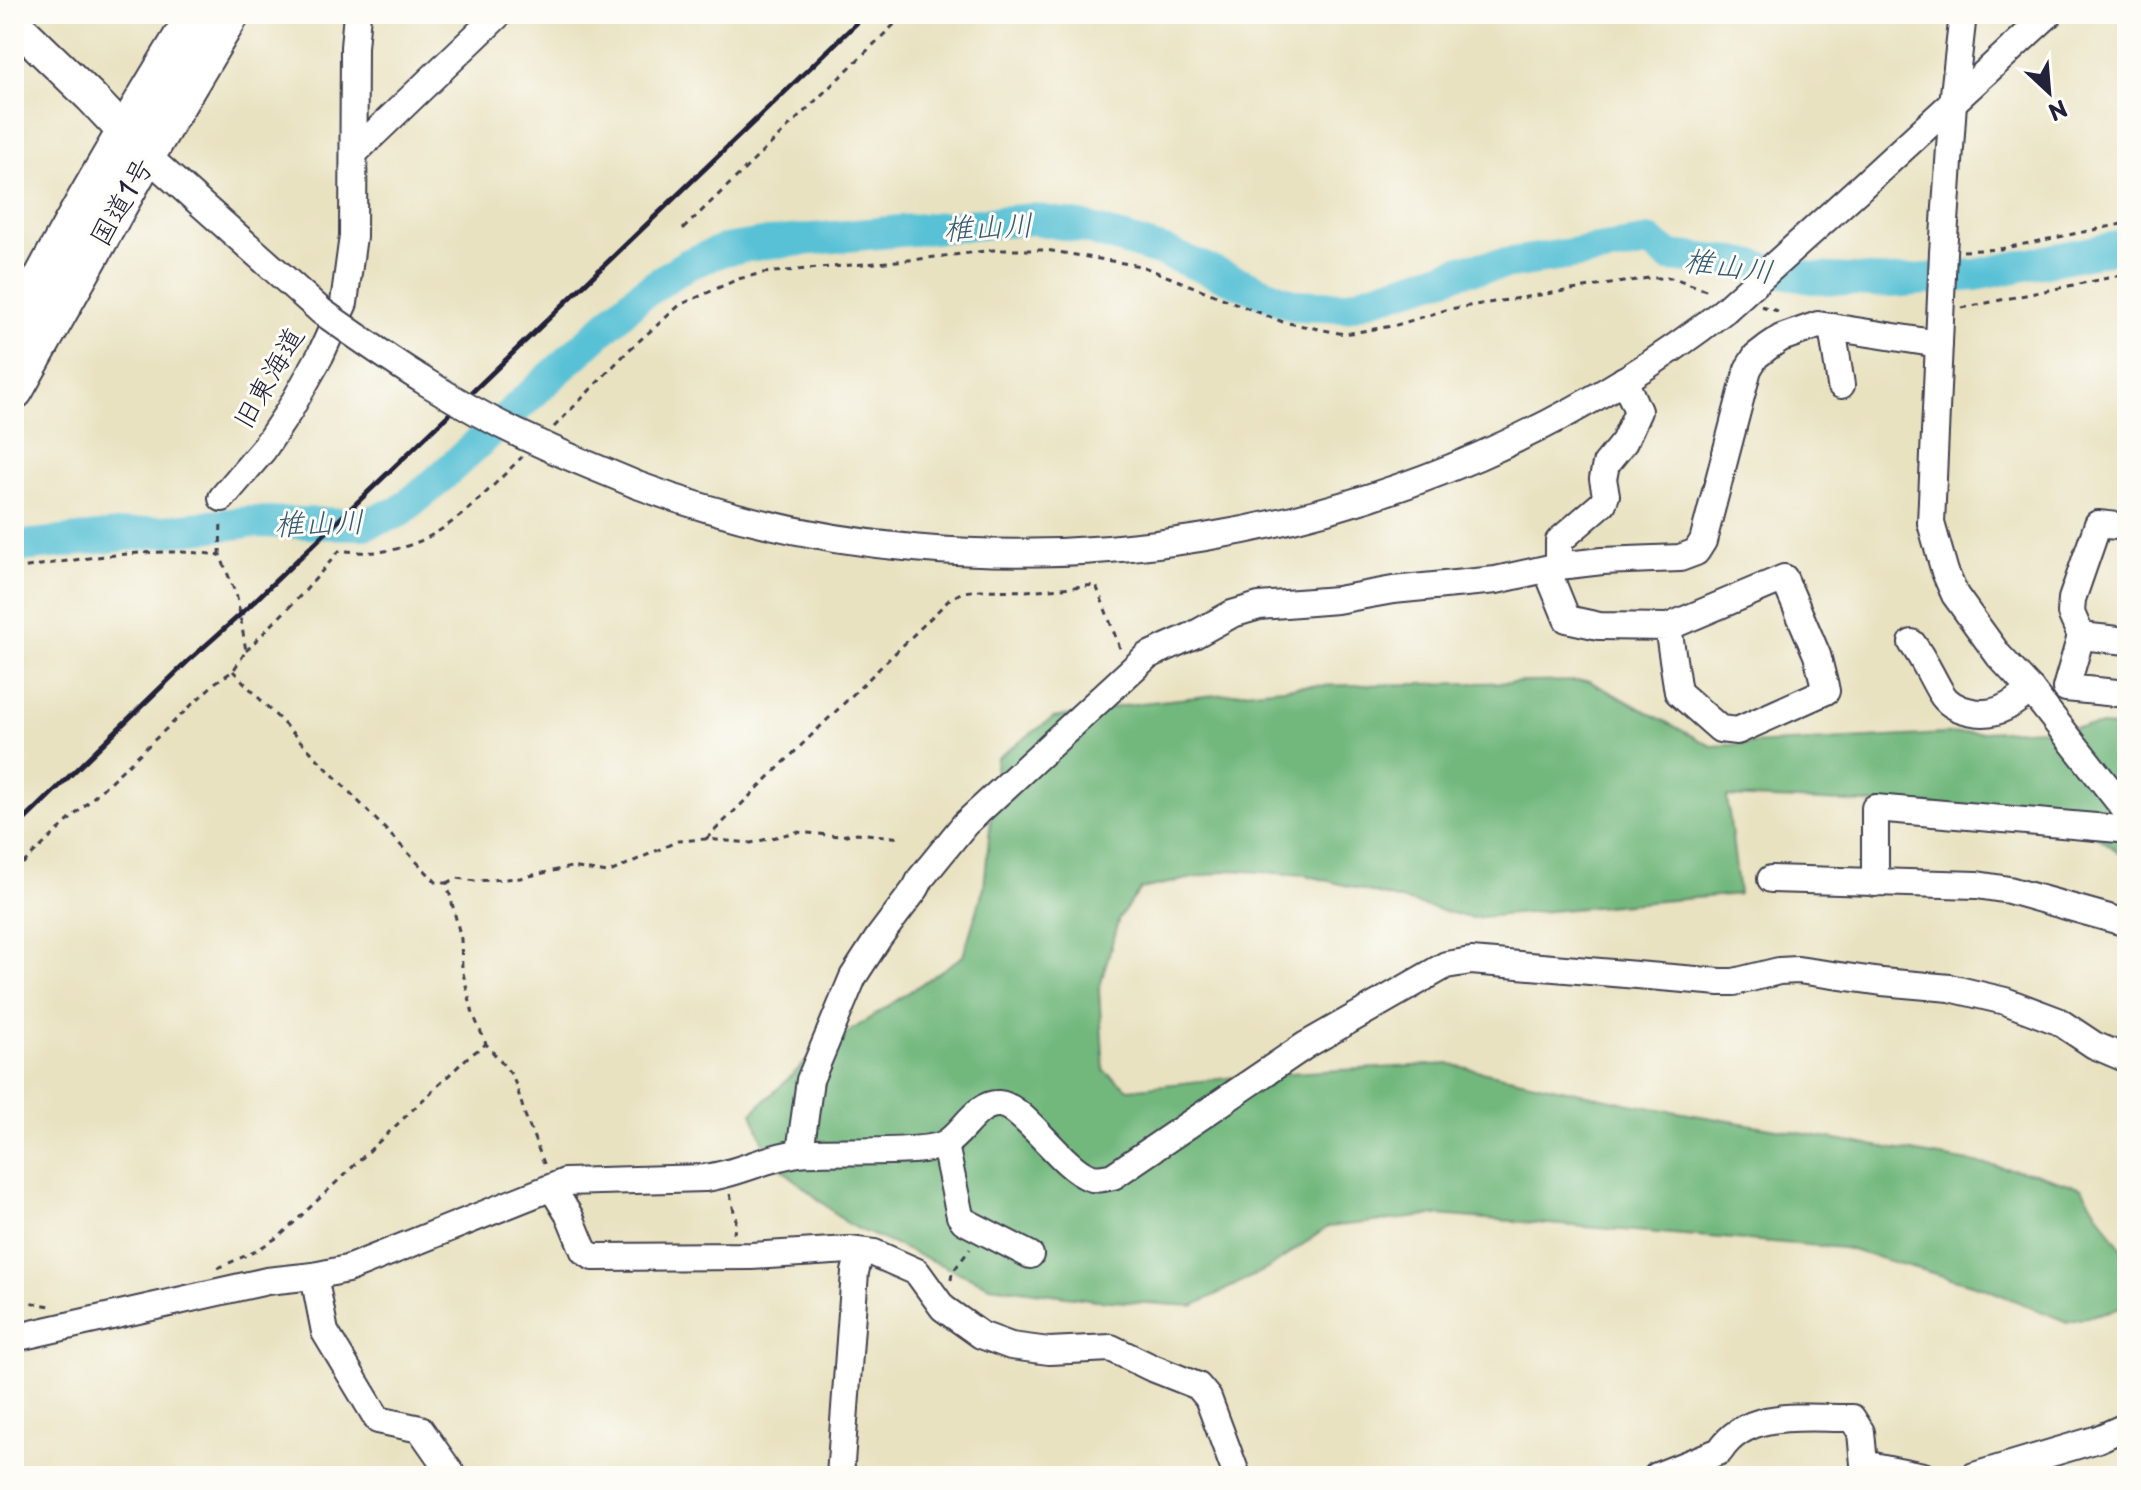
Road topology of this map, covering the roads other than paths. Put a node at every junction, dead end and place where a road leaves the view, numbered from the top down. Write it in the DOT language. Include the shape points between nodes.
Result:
graph roads {
  1 [pos="197,14"];
  2 [pos="230,14"];
  3 [pos="357,14"];
  4 [pos="499,14"];
  5 [pos="1963,14"];
  6 [pos="2049,14"];
  7 [pos="14,23"];
  8 [pos="1953,103"];
  9 [pos="135,145"];
  10 [pos="356,151"];
  11 [pos="1825,326"];
  12 [pos="14,334"];
  13 [pos="1939,337"];
  14 [pos="1624,380"];
  15 [pos="1841,385"];
  16 [pos="14,390"];
  17 [pos="222,498"];
  18 [pos="2127,527"];
  19 [pos="1553,568"];
  20 [pos="1668,627"];
  21 [pos="2081,636"];
  22 [pos="2127,641"];
  23 [pos="1912,643"];
  24 [pos="2066,688"];
  25 [pos="2127,694"];
  26 [pos="2036,698"];
  27 [pos="2127,812"];
  28 [pos="2127,825"];
  29 [pos="1771,879"];
  30 [pos="1875,883"];
  31 [pos="2127,923"];
  32 [pos="2127,1059"];
  33 [pos="945,1145"];
  34 [pos="800,1152"];
  35 [pos="552,1188"];
  36 [pos="860,1253"];
  37 [pos="1030,1255"];
  38 [pos="314,1276"];
  39 [pos="14,1338"];
  40 [pos="2127,1426"];
  41 [pos="1862,1470"];
  42 [pos="453,1476"];
  43 [pos="840,1476"];
  44 [pos="1237,1476"];
  45 [pos="1657,1476"];
  46 [pos="1923,1476"];
  47 [pos="1974,1476"];
  1 -- 9 [label="highway, 国道1号"];
  2 -- 9 [label="highway, 国道1号"];
  3 -- 10 [label="street, 旧東海道"];
  4 -- 10 [label="street"];
  5 -- 8 [label="street"];
  6 -- 8 [label="street"];
  7 -- 9 [label="main road"];
  8 -- 13 [label="street"];
  8 -- 14 [label="street, bridge" via="1859,189 1720,302 1672,350"];
  9 -- 12 [label="highway, 国道1号" via="44,275"];
  9 -- 14 [label="street, bridge" via="321,311 387,358 495,422 637,485 769,524 905,546 1029,553 1163,544 1299,518 1397,489 1519,438"];
  9 -- 16 [label="highway, 国道1号"];
  10 -- 17 [label="street, 旧東海道" via="344,303 289,411"];
  11 -- 13 [label="street"];
  11 -- 15 [label="street"];
  11 -- 19 [label="street" via="1781,338 1748,369 1696,552 1680,558"];
  13 -- 26 [label="street" via="1931,523 1937,546 1955,595"];
  14 -- 19 [label="street" via="1638,411 1624,442 1606,464 1603,503 1559,541"];
  18 -- 21 [label="street" via="2098,524 2072,599 2071,613"];
  19 -- 20 [label="street" via="1567,619 1599,626"];
  19 -- 34 [label="street" via="1496,580 1245,609 1147,656 965,824 879,937 853,977 810,1080"];
  20 -- 20 [label="street" via="1784,578 1817,655 1826,691 1737,731 1720,729 1678,692"];
  21 -- 22 [label="street"];
  21 -- 24 [label="street"];
  23 -- 26 [label="street" via="1941,694 1958,709 2001,711"];
  24 -- 25 [label="street"];
  24 -- 26 [label="street"];
  26 -- 27 [label="street"];
  28 -- 30 [label="street" via="2119,829 1875,808"];
  29 -- 30 [label="street"];
  30 -- 31 [label="street" via="2009,890"];
  32 -- 33 [label="street" via="2058,1021 1950,988 1798,970 1720,982 1471,961 1432,971 1306,1045 1113,1176 1087,1177 1002,1104 989,1105"];
  33 -- 34 [label="street"];
  33 -- 37 [label="street" via="960,1216"];
  34 -- 35 [label="street" via="727,1176 577,1179"];
  35 -- 36 [label="street" via="584,1251 593,1257"];
  35 -- 38 [label="street" via="347,1269"];
  36 -- 43 [label="street"];
  36 -- 44 [label="street" via="874,1253 917,1272 943,1308 981,1335 1049,1351 1111,1348 1198,1386 1208,1398"];
  38 -- 39 [label="street" via="267,1281"];
  38 -- 42 [label="street" via="325,1332 378,1420 420,1429"];
  40 -- 47 [label="street"];
  41 -- 45 [label="street" via="1861,1432 1852,1418 1776,1418 1762,1420 1720,1451"];
  41 -- 46 [label="street"];
}
